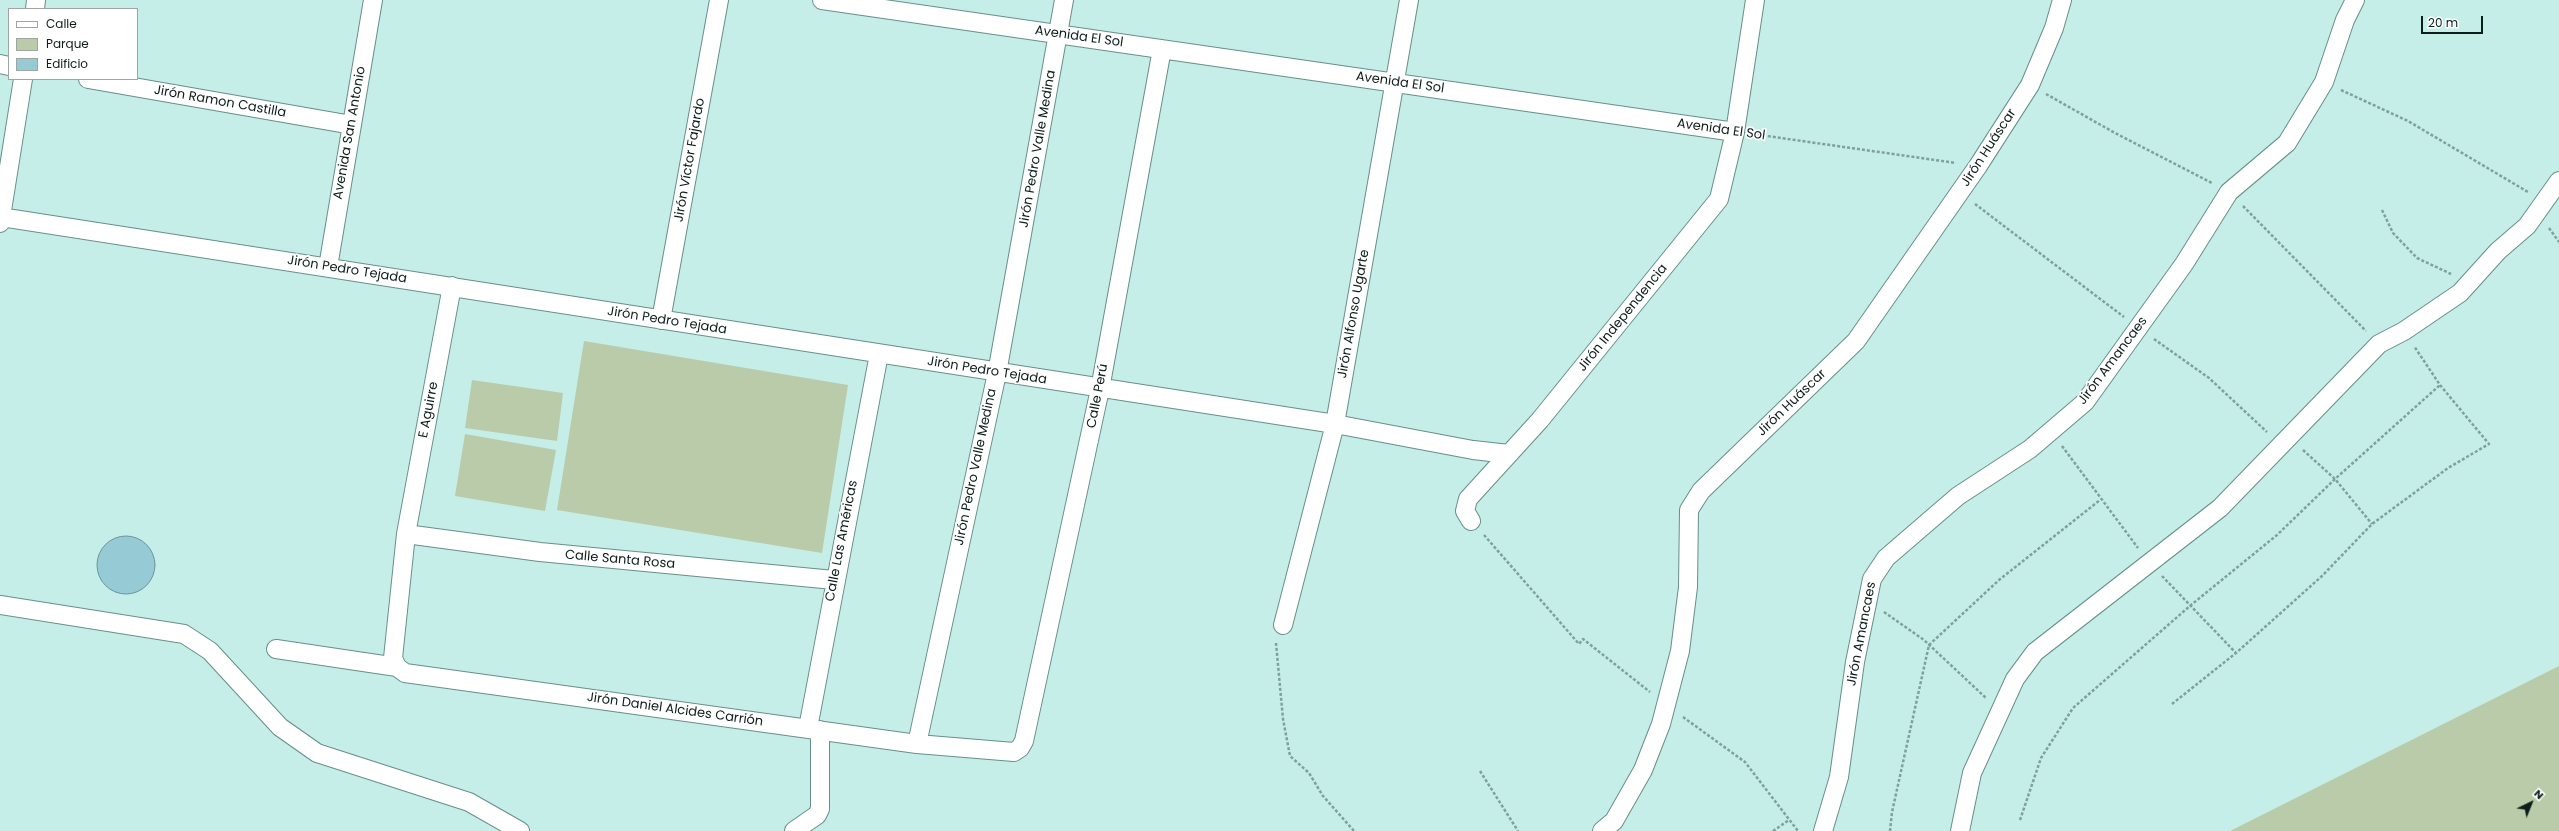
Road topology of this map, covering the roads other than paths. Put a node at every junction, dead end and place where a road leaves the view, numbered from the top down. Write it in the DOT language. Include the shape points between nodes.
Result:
graph roads {
  1 [pos="373,0"];
  2 [pos="718,0"];
  3 [pos="822,0"];
  4 [pos="1064,0"];
  5 [pos="1409,0"];
  6 [pos="1755,0"];
  7 [pos="2062,0"];
  8 [pos="2355,0"];
  9 [pos="1059,34"];
  10 [pos="1162,49"];
  11 [pos="23,80"];
  12 [pos="94,80"];
  13 [pos="1394,82"];
  14 [pos="352,125"];
  15 [pos="1735,132"];
  16 [pos="2559,181"];
  17 [pos="0,219"];
  18 [pos="328,267"];
  19 [pos="452,286"];
  20 [pos="661,320"];
  21 [pos="879,354"];
  22 [pos="997,373"];
  23 [pos="1100,389"];
  24 [pos="1335,424"];
  25 [pos="1509,454"];
  26 [pos="1471,520"];
  27 [pos="406,534"];
  28 [pos="834,580"];
  29 [pos="0,605"];
  30 [pos="1283,625"];
  31 [pos="276,649"];
  32 [pos="397,667"];
  33 [pos="814,729"];
  34 [pos="1024,741"];
  35 [pos="917,744"];
  36 [pos="520,831"];
  37 [pos="794,831"];
  38 [pos="1602,831"];
  39 [pos="1823,831"];
  40 [pos="1960,831"];
  1 -- 14 [label="street, Avenida San Antonio"];
  2 -- 20 [label="street, Jirón Víctor Fajardo"];
  3 -- 9 [label="street, Avenida El Sol"];
  4 -- 9 [label="street, Jirón Pedro Valle Medina"];
  5 -- 13 [label="street, Jirón Alfonso Ugarte"];
  6 -- 15 [label="street, Jirón Independencia"];
  7 -- 38 [label="street, Jirón Huáscar" via="2054,28 2030,85 1978,166 1856,341 1701,491 1689,510 1687,594 1680,651 1666,705 1643,770 1614,821"];
  8 -- 39 [label="street, Jirón Amancaes" via="2345,20 2324,82 2287,143 2229,192 2184,264 2085,402 2030,449 1958,496 1886,558 1872,580 1855,662 1839,777"];
  9 -- 10 [label="street, Avenida El Sol"];
  9 -- 22 [label="street, Jirón Pedro Valle Medina"];
  10 -- 13 [label="street, Avenida El Sol"];
  10 -- 23 [label="street, Calle Perú"];
  11 -- 17 [label="street"];
  12 -- 14 [label="street, Jirón Ramon Castilla"];
  13 -- 15 [label="street, Avenida El Sol"];
  13 -- 24 [label="street, Jirón Alfonso Ugarte"];
  14 -- 18 [label="street, Avenida San Antonio"];
  15 -- 25 [label="street, Jirón Independencia" via="1719,199 1540,420"];
  16 -- 40 [label="street" via="2527,226 2498,251 2460,293 2404,331 2379,344 2220,508 2035,652 2015,678 1972,773"];
  17 -- 18 [label="street, Jirón Pedro Tejada"];
  18 -- 19 [label="street, Jirón Pedro Tejada"];
  19 -- 20 [label="street, Jirón Pedro Tejada"];
  19 -- 27 [label="street, E Aguirre"];
  20 -- 21 [label="street, Jirón Pedro Tejada"];
  21 -- 22 [label="street, Jirón Pedro Tejada"];
  21 -- 28 [label="street, Calle Las Américas"];
  22 -- 23 [label="street, Jirón Pedro Tejada"];
  22 -- 35 [label="street, Jirón Pedro Valle Medina"];
  23 -- 24 [label="street, Jirón Pedro Tejada"];
  23 -- 34 [label="street, Calle Perú"];
  24 -- 25 [label="street" via="1474,450"];
  24 -- 30 [label="street, Jirón Alfonso Ugarte"];
  25 -- 26 [label="street, Jirón Independencia" via="1468,499 1465,511"];
  27 -- 28 [label="street, Calle Santa Rosa" via="540,552"];
  27 -- 32 [label="street, E Aguirre" via="393,658"];
  28 -- 33 [label="street, Calle Las Américas"];
  29 -- 36 [label="street" via="184,634 210,650 280,727 317,753 469,802"];
  31 -- 32 [label="street, Jirón Daniel Alcides Carrión"];
  32 -- 33 [label="street, Jirón Daniel Alcides Carrión" via="405,673"];
  33 -- 35 [label="street, Jirón Daniel Alcides Carrión"];
  33 -- 37 [label="street, Calle Las Américas" via="820,809 817,815"];
  34 -- 35 [label="street, Jirón Daniel Alcides Carrión" via="1014,752"];
}
